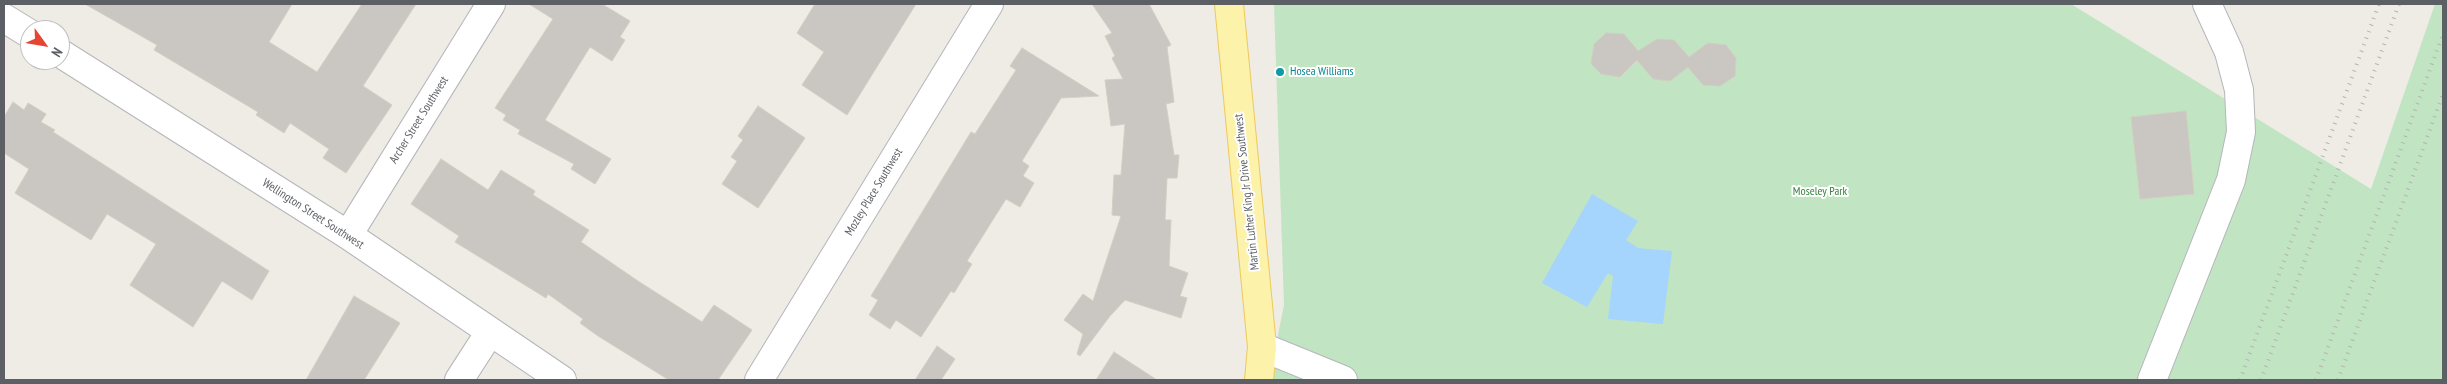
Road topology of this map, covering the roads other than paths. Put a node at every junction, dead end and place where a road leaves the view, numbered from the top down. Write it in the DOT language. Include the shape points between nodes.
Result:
graph roads {
  1 [pos="491,4"];
  2 [pos="989,4"];
  3 [pos="1229,4"];
  4 [pos="2207,4"];
  5 [pos="4,18"];
  6 [pos="20,28"];
  7 [pos="70,59"];
  8 [pos="348,235"];
  9 [pos="490,332"];
  10 [pos="1262,347"];
  11 [pos="1328,377"];
  12 [pos="459,380"];
  13 [pos="562,380"];
  14 [pos="759,380"];
  15 [pos="1260,380"];
  16 [pos="2152,380"];
  1 -- 8 [label="street, Archer Street Southwest"];
  2 -- 14 [label="street, Mozley Place Southwest"];
  3 -- 10 [label="main road, Martin Luther King Jr Drive Southwest"];
  4 -- 16 [label="street" via="2240,90 2241,132 2231,180"];
  5 -- 6 [label="street"];
  7 -- 8 [label="street, Wellington Street Southwest"];
  8 -- 9 [label="street, Wellington Street Southwest"];
  9 -- 12 [label="street"];
  9 -- 13 [label="street, Wellington Street Southwest"];
  10 -- 11 [label="street"];
  10 -- 15 [label="main road, Martin Luther King Jr Drive Southwest"];
}
